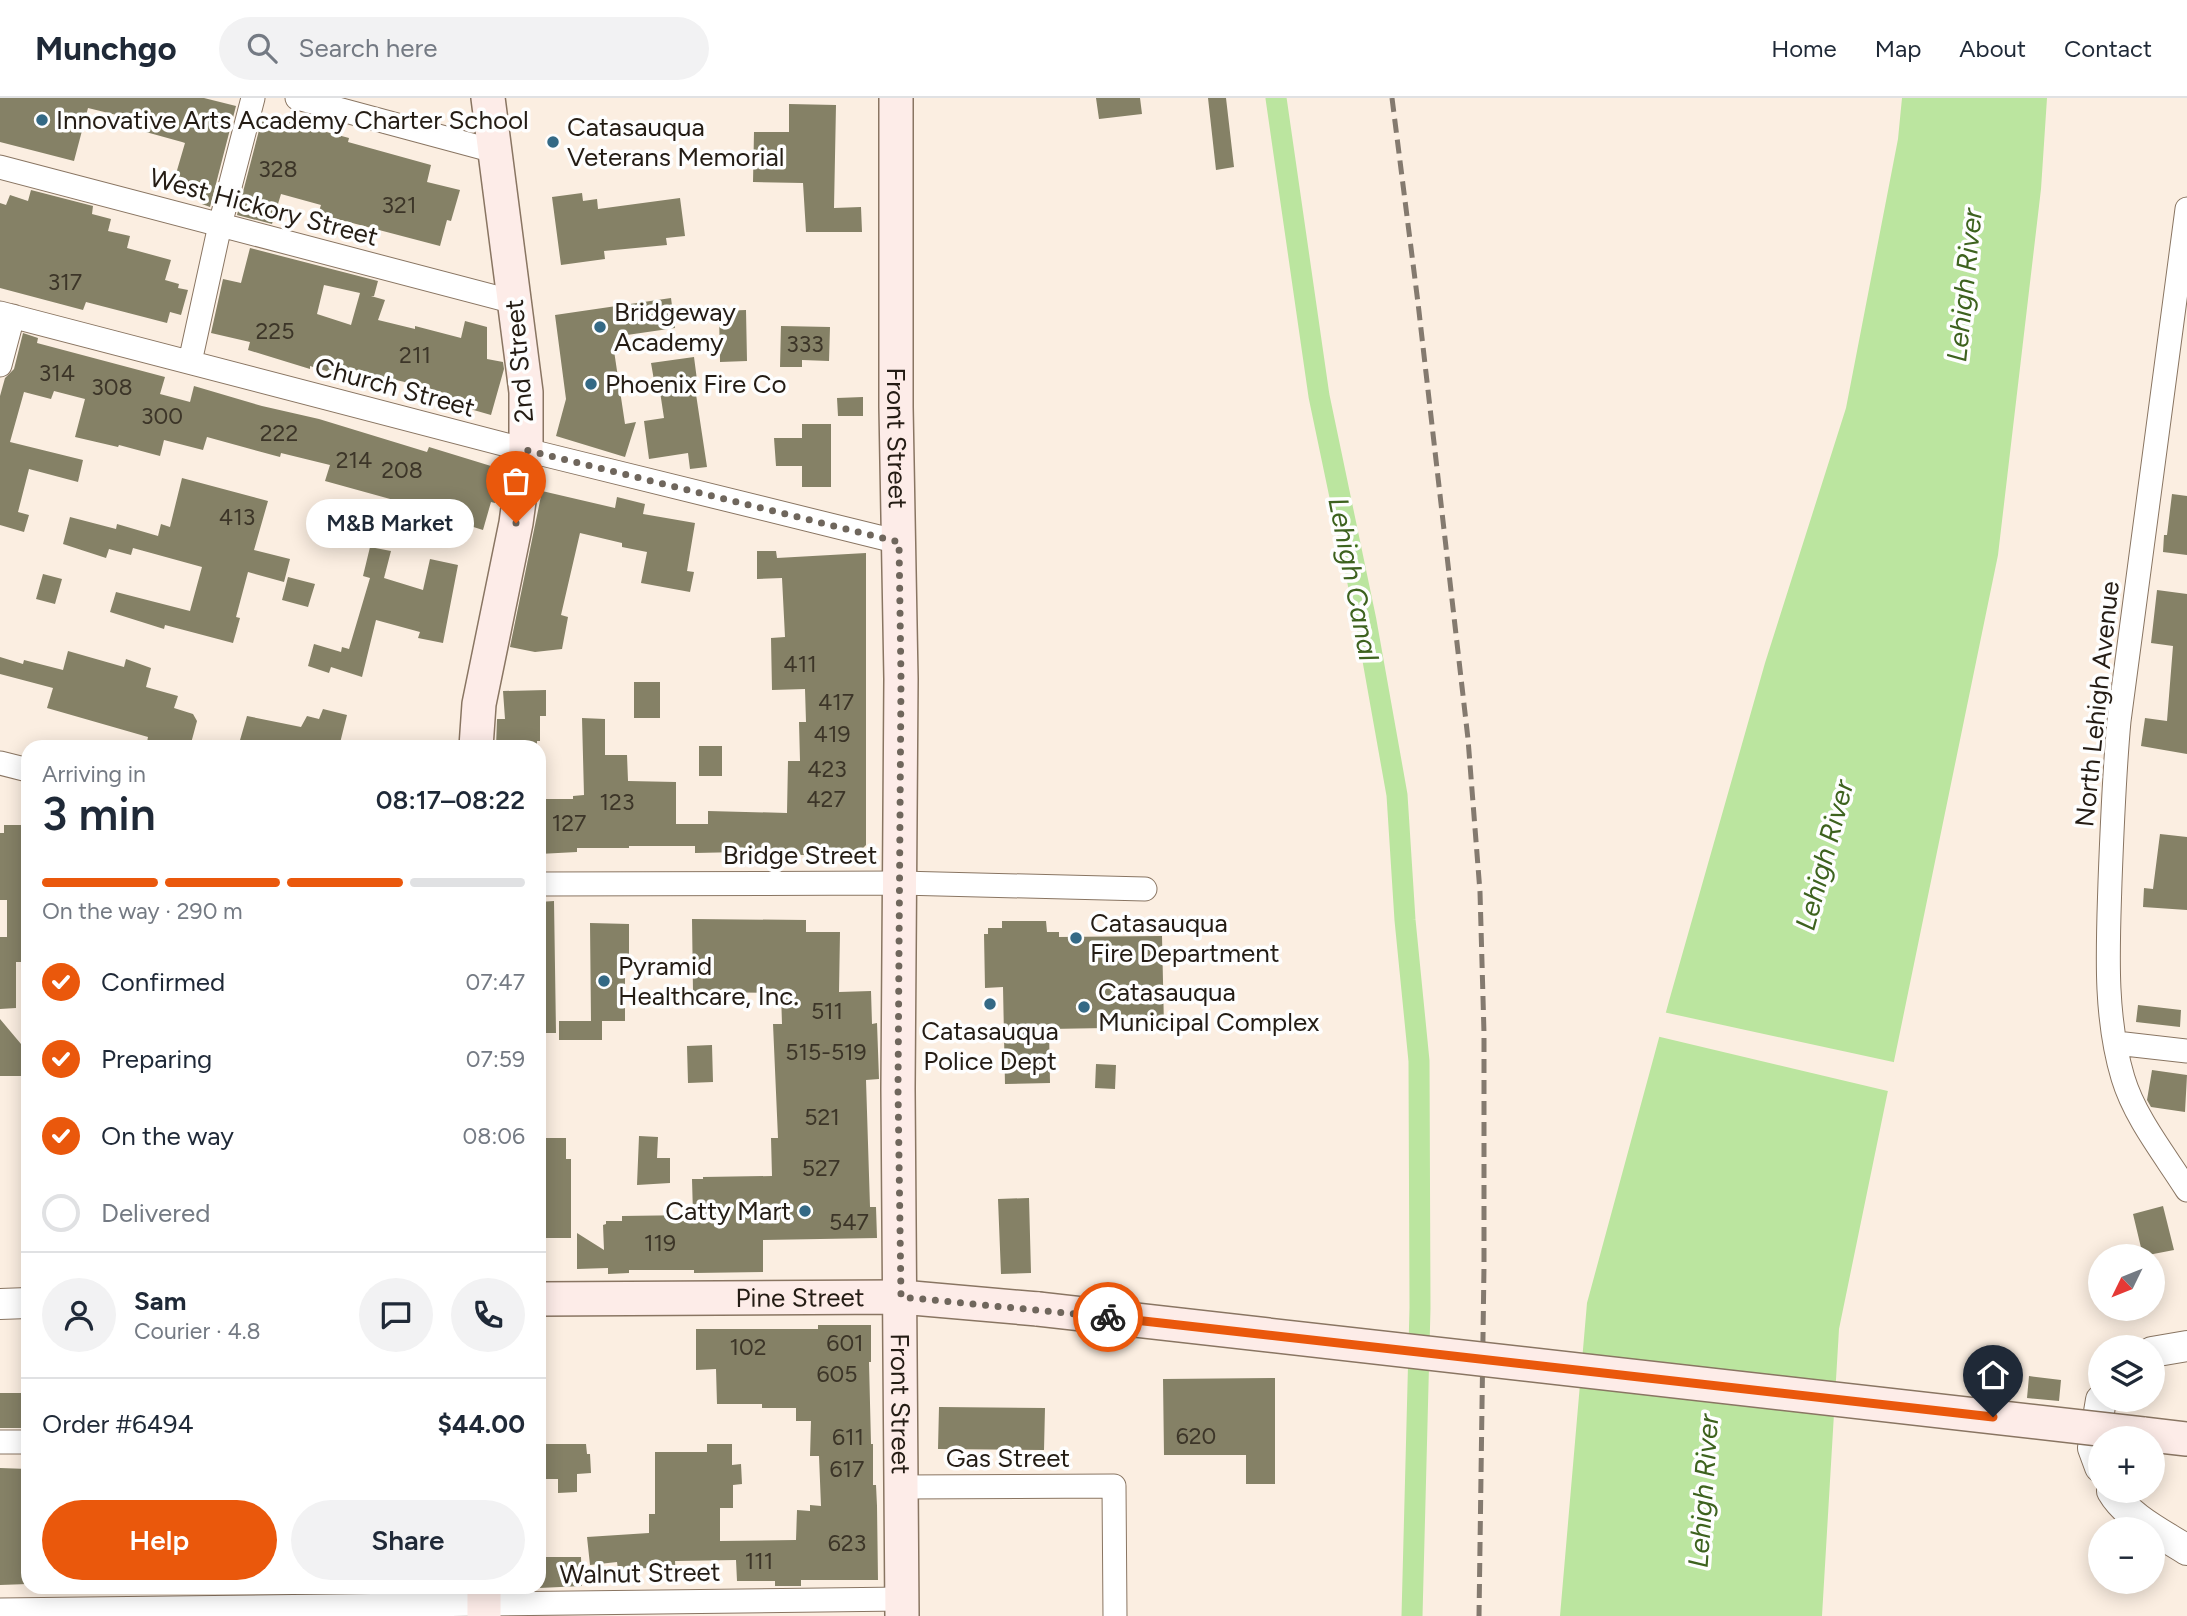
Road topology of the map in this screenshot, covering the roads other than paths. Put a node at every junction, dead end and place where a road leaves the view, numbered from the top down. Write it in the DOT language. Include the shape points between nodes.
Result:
graph roads {
  1 [pos="253,98"];
  2 [pos="297,98"];
  3 [pos="488,98"];
  4 [pos="896,98"];
  5 [pos="494,151"];
  6 [pos="0,167"];
  7 [pos="2187,209"];
  8 [pos="220,225"];
  9 [pos="2184,256"];
  10 [pos="514,302"];
  11 [pos="6,315"];
  12 [pos="190,362"];
  13 [pos="0,365"];
  14 [pos="526,450"];
  15 [pos="899,542"];
  16 [pos="477,740"];
  17 [pos="0,763"];
  18 [pos="21,768"];
  19 [pos="900,883"];
  20 [pos="546,884"];
  21 [pos="1145,889"];
  22 [pos="2116,1043"];
  23 [pos="2187,1051"];
  24 [pos="2187,1190"];
  25 [pos="901,1297"];
  26 [pos="546,1299"];
  27 [pos="21,1303"];
  28 [pos="0,1304"];
  29 [pos="2187,1346"];
  30 [pos="2165,1350"];
  31 [pos="2187,1439"];
  32 [pos="0,1442"];
  33 [pos="21,1442"];
  34 [pos="902,1487"];
  35 [pos="2121,1503"];
  36 [pos="2180,1540"];
  37 [pos="484,1602"];
  38 [pos="69,1604"];
  39 [pos="902,1607"];
  40 [pos="0,1610"];
  41 [pos="1115,1616"];
  1 -- 8 [label="street"];
  2 -- 5 [label="street"];
  3 -- 5 [label="main road, 2nd Street"];
  4 -- 15 [label="main road, Front Street"];
  5 -- 10 [label="main road, 2nd Street"];
  6 -- 8 [label="street, West Hickory Street"];
  7 -- 9 [label="street, North Lehigh Avenue"];
  8 -- 10 [label="street, West Hickory Street"];
  8 -- 12 [label="street"];
  9 -- 22 [label="street, North Lehigh Avenue" via="2119,721 2109,908 2109,1003"];
  10 -- 14 [label="main road, 2nd Street" via="526,392"];
  11 -- 12 [label="street, Church Street"];
  11 -- 13 [label="street"];
  12 -- 14 [label="street, Church Street"];
  14 -- 15 [label="street, Church Street"];
  14 -- 16 [label="main road, 2nd Street" via="516,523 481,692"];
  15 -- 19 [label="main road, Front Street"];
  17 -- 18 [label="street"];
  19 -- 20 [label="street, Bridge Street"];
  19 -- 21 [label="street, Bridge Street"];
  19 -- 25 [label="main road, Front Street"];
  22 -- 23 [label="street"];
  22 -- 24 [label="street, North Lehigh Avenue" via="2132,1098"];
  25 -- 26 [label="main road, Pine Street"];
  25 -- 31 [label="main road, Pine Street, bridge"];
  25 -- 34 [label="main road, Front Street"];
  27 -- 28 [label="street"];
  29 -- 30 [label="street"];
  32 -- 33 [label="street"];
  34 -- 39 [label="main road, Front Street"];
  34 -- 41 [label="street, Gas Street" via="1114,1486"];
  35 -- 36 [label="street"];
  37 -- 38 [label="street, Walnut Street"];
  37 -- 39 [label="street, Walnut Street"];
  38 -- 40 [label="street, Walnut Street"];
}
